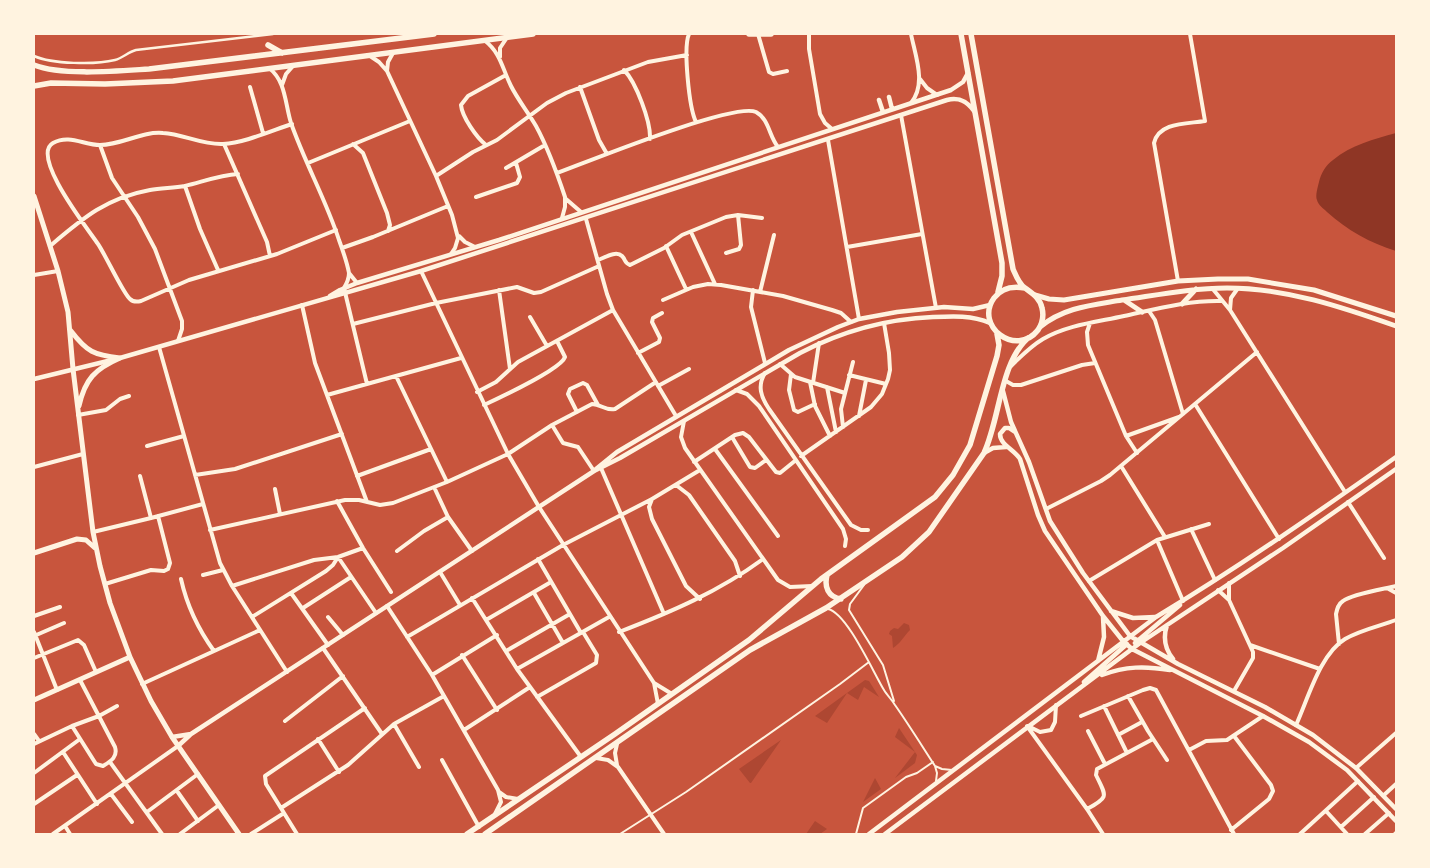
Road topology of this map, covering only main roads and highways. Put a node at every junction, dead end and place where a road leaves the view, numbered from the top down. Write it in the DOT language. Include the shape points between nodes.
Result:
graph roads {
  1 [pos="434,34"];
  2 [pos="532,34"];
  3 [pos="749,34"];
  4 [pos="758,34"];
  5 [pos="771,34"];
  6 [pos="960,34"];
  7 [pos="971,34"];
  8 [pos="268,44"];
  9 [pos="282,53"];
  10 [pos="34,65"];
  11 [pos="34,86"];
  12 [pos="34,196"];
  13 [pos="1025,288"];
  14 [pos="1196,289"];
  15 [pos="998,294"];
  16 [pos="1035,295"];
  17 [pos="1124,300"];
  18 [pos="1182,304"];
  19 [pos="1142,312"];
  20 [pos="1396,316"];
  21 [pos="1396,326"];
  22 [pos="1040,327"];
  23 [pos="70,330"];
  24 [pos="997,334"];
  25 [pos="1028,338"];
  26 [pos="78,413"];
  27 [pos="96,548"];
  28 [pos="34,553"];
  29 [pos="827,575"];
  30 [pos="841,599"];
  31 [pos="130,657"];
  32 [pos="34,700"];
  33 [pos="239,834"];
  34 [pos="467,834"];
  35 [pos="485,834"];
  1 -- 9 [label="main road"];
  2 -- 11 [label="main road" via="150,83 51,83"];
  3 -- 4 [label="main road"];
  4 -- 5 [label="main road"];
  6 -- 15 [label="main road" via="1002,264"];
  7 -- 13 [label="main road" via="1011,262"];
  8 -- 9 [label="main road"];
  9 -- 10 [label="main road" via="126,71 59,70"];
  12 -- 23 [label="main road" via="58,271"];
  13 -- 15 [label="main road" via="1011,287"];
  13 -- 16 [label="main road"];
  14 -- 17 [label="main road"];
  14 -- 18 [label="main road"];
  14 -- 21 [label="main road" via="1238,288 1306,298"];
  15 -- 24 [label="main road" via="989,311 990,323"];
  16 -- 20 [label="main road" via="1064,300 1178,281 1228,279 1314,290"];
  16 -- 22 [label="main road" via="1042,307"];
  17 -- 19 [label="main road"];
  17 -- 22 [label="main road" via="1065,311"];
  22 -- 25 [label="main road"];
  23 -- 26 [label="main road"];
  23 -- 26 [label="main road" via="88,350 120,358 92,375 82,392"];
  24 -- 25 [label="main road" via="1008,340"];
  24 -- 29 [label="main road" via="997,356 974,434 944,488"];
  25 -- 30 [label="main road" via="1016,352 1010,367 984,453 924,538"];
  26 -- 27 [label="main road"];
  27 -- 28 [label="main road" via="86,540 77,539"];
  27 -- 31 [label="main road"];
  29 -- 30 [label="main road" via="827,589 833,597"];
  29 -- 34 [label="main road" via="757,634"];
  30 -- 35 [label="main road" via="750,650"];
  31 -- 32 [label="main road"];
  31 -- 33 [label="main road" via="172,737"];
}
